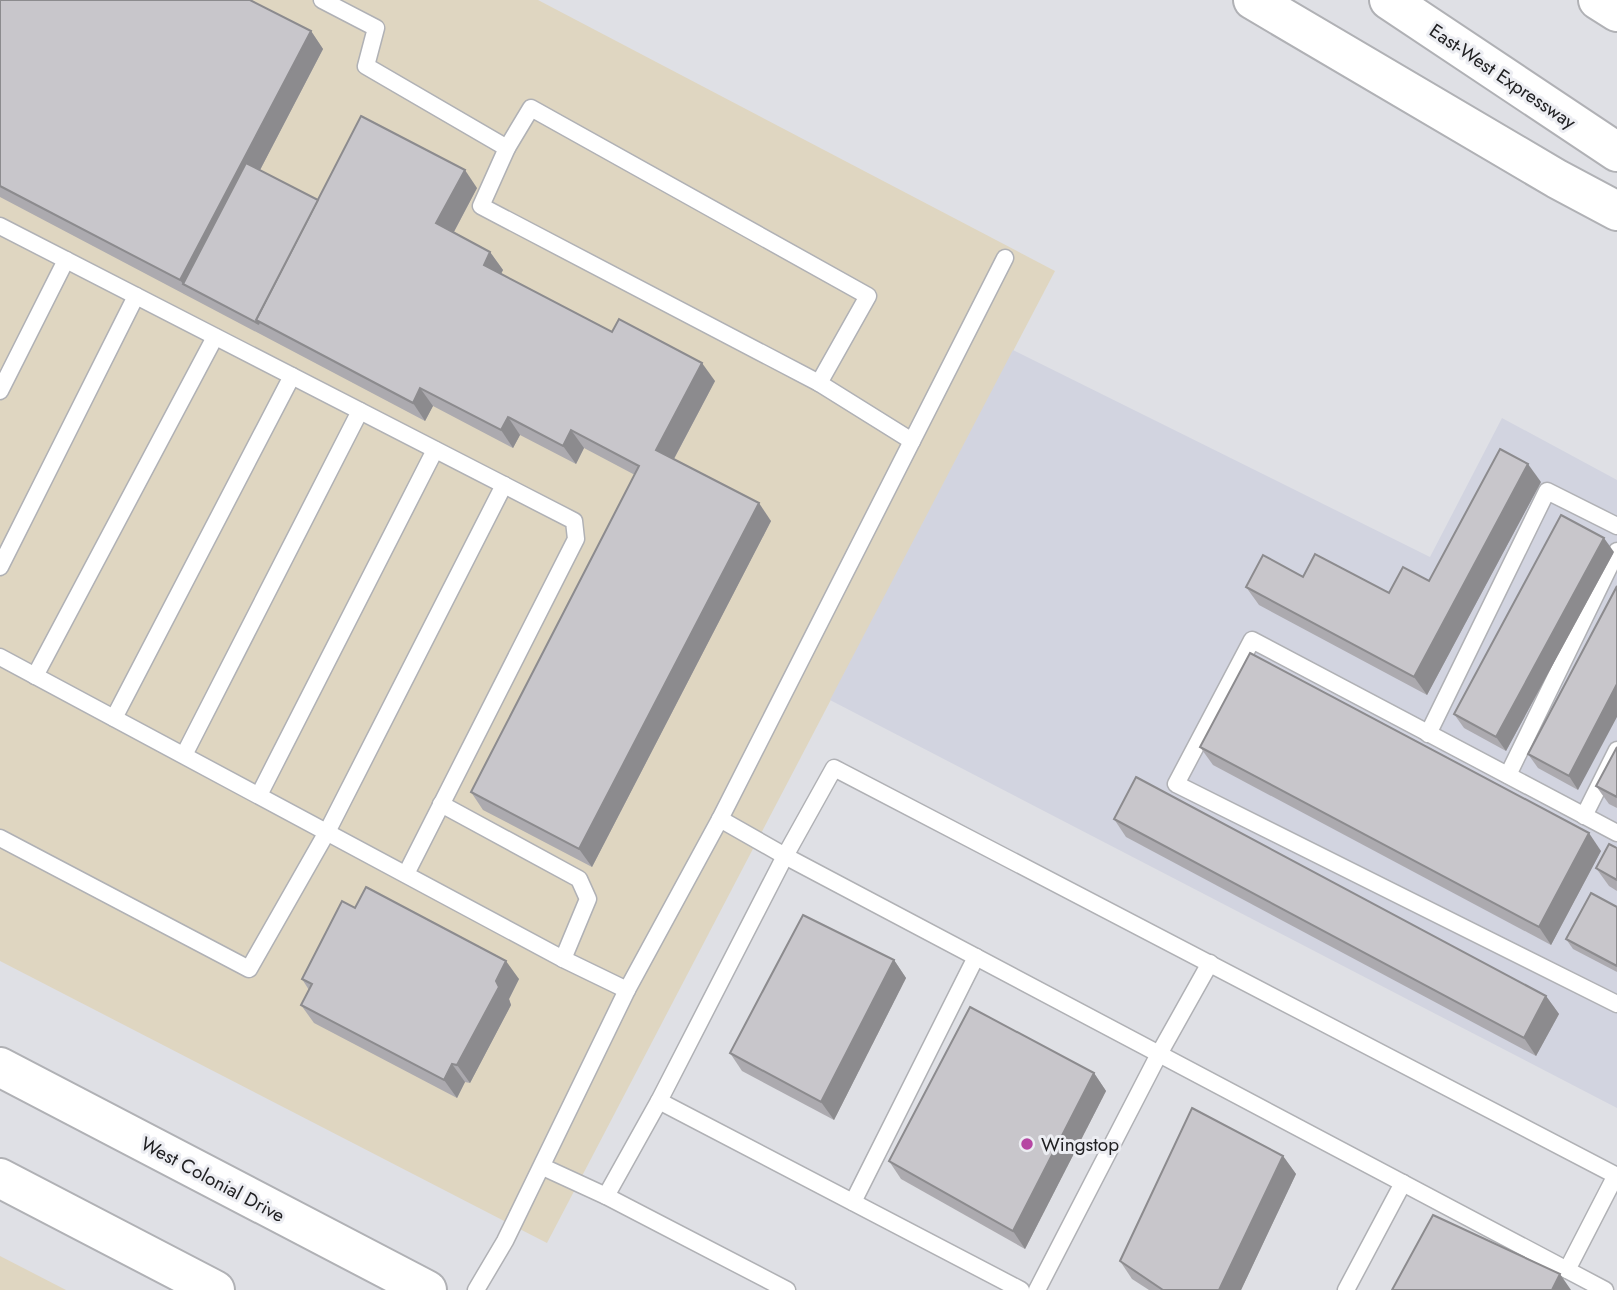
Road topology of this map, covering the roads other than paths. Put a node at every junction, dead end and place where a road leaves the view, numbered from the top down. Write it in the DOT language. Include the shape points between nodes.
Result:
graph roads {
  1 [pos="322,0"];
  2 [pos="1253,0"];
  3 [pos="1389,0"];
  4 [pos="1598,0"];
  5 [pos="1617,12"];
  6 [pos="507,148"];
  7 [pos="1617,152"];
  8 [pos="1617,211"];
  9 [pos="0,226"];
  10 [pos="1005,258"];
  11 [pos="66,260"];
  12 [pos="136,296"];
  13 [pos="215,337"];
  14 [pos="292,376"];
  15 [pos="819,383"];
  16 [pos="0,391"];
  17 [pos="360,411"];
  18 [pos="912,441"];
  19 [pos="435,450"];
  20 [pos="504,485"];
  21 [pos="1617,526"];
  22 [pos="1617,551"];
  23 [pos="0,567"];
  24 [pos="0,657"];
  25 [pos="35,676"];
  26 [pos="114,718"];
  27 [pos="1428,734"];
  28 [pos="1617,750"];
  29 [pos="184,755"];
  30 [pos="1508,775"];
  31 [pos="259,795"];
  32 [pos="441,804"];
  33 [pos="1584,816"];
  34 [pos="720,819"];
  35 [pos="327,832"];
  36 [pos="1617,833"];
  37 [pos="0,838"];
  38 [pos="785,856"];
  39 [pos="406,874"];
  40 [pos="976,957"];
  41 [pos="563,959"];
  42 [pos="1210,963"];
  43 [pos="627,990"];
  44 [pos="1617,1004"];
  45 [pos="1159,1054"];
  46 [pos="0,1067"];
  47 [pos="659,1101"];
  48 [pos="543,1167"];
  49 [pos="1617,1175"];
  50 [pos="0,1178"];
  51 [pos="1404,1183"];
  52 [pos="606,1196"];
  53 [pos="853,1202"];
  54 [pos="1567,1270"];
  55 [pos="215,1290"];
  56 [pos="427,1290"];
  57 [pos="476,1290"];
  58 [pos="787,1290"];
  59 [pos="1021,1290"];
  60 [pos="1037,1290"];
  61 [pos="1346,1290"];
  62 [pos="1605,1290"];
  1 -- 6 [label="lane" via="376,28 366,66"];
  2 -- 8 [label="highway"];
  3 -- 7 [label="highway, East-West Expressway"];
  4 -- 5 [label="highway"];
  6 -- 15 [label="lane" via="481,206"];
  6 -- 15 [label="lane" via="531,108 867,296"];
  9 -- 11 [label="lane"];
  10 -- 18 [label="lane"];
  11 -- 12 [label="lane"];
  11 -- 16 [label="lane"];
  12 -- 13 [label="lane"];
  12 -- 23 [label="lane"];
  13 -- 14 [label="lane"];
  13 -- 25 [label="lane"];
  14 -- 17 [label="lane"];
  14 -- 26 [label="lane"];
  15 -- 18 [label="lane"];
  17 -- 19 [label="lane"];
  17 -- 29 [label="lane"];
  18 -- 34 [label="lane"];
  19 -- 20 [label="lane"];
  19 -- 31 [label="lane"];
  20 -- 32 [label="lane" via="574,521 576,539"];
  20 -- 35 [label="lane"];
  21 -- 27 [label="lane" via="1547,491"];
  22 -- 30 [label="lane"];
  24 -- 25 [label="lane"];
  25 -- 26 [label="lane"];
  26 -- 29 [label="lane"];
  27 -- 30 [label="lane"];
  27 -- 44 [label="lane" via="1252,640 1176,784"];
  28 -- 33 [label="lane"];
  29 -- 31 [label="lane"];
  30 -- 33 [label="lane"];
  31 -- 35 [label="lane"];
  32 -- 39 [label="lane"];
  32 -- 41 [label="lane" via="579,879 588,899"];
  33 -- 36 [label="lane"];
  34 -- 38 [label="lane"];
  34 -- 43 [label="lane"];
  35 -- 37 [label="lane" via="249,969"];
  35 -- 39 [label="lane"];
  38 -- 40 [label="lane"];
  38 -- 42 [label="lane" via="834,768"];
  38 -- 47 [label="lane"];
  39 -- 41 [label="lane"];
  40 -- 45 [label="lane"];
  40 -- 53 [label="lane"];
  41 -- 43 [label="lane"];
  42 -- 45 [label="lane"];
  42 -- 49 [label="lane"];
  43 -- 48 [label="lane"];
  45 -- 51 [label="lane"];
  45 -- 60 [label="lane"];
  46 -- 56 [label="highway, West Colonial Drive"];
  47 -- 52 [label="lane"];
  47 -- 53 [label="lane"];
  48 -- 52 [label="lane"];
  48 -- 57 [label="lane"];
  49 -- 54 [label="lane"];
  50 -- 55 [label="highway"];
  51 -- 54 [label="lane"];
  51 -- 61 [label="lane"];
  52 -- 58 [label="lane"];
  53 -- 59 [label="lane"];
  54 -- 62 [label="lane"];
}
